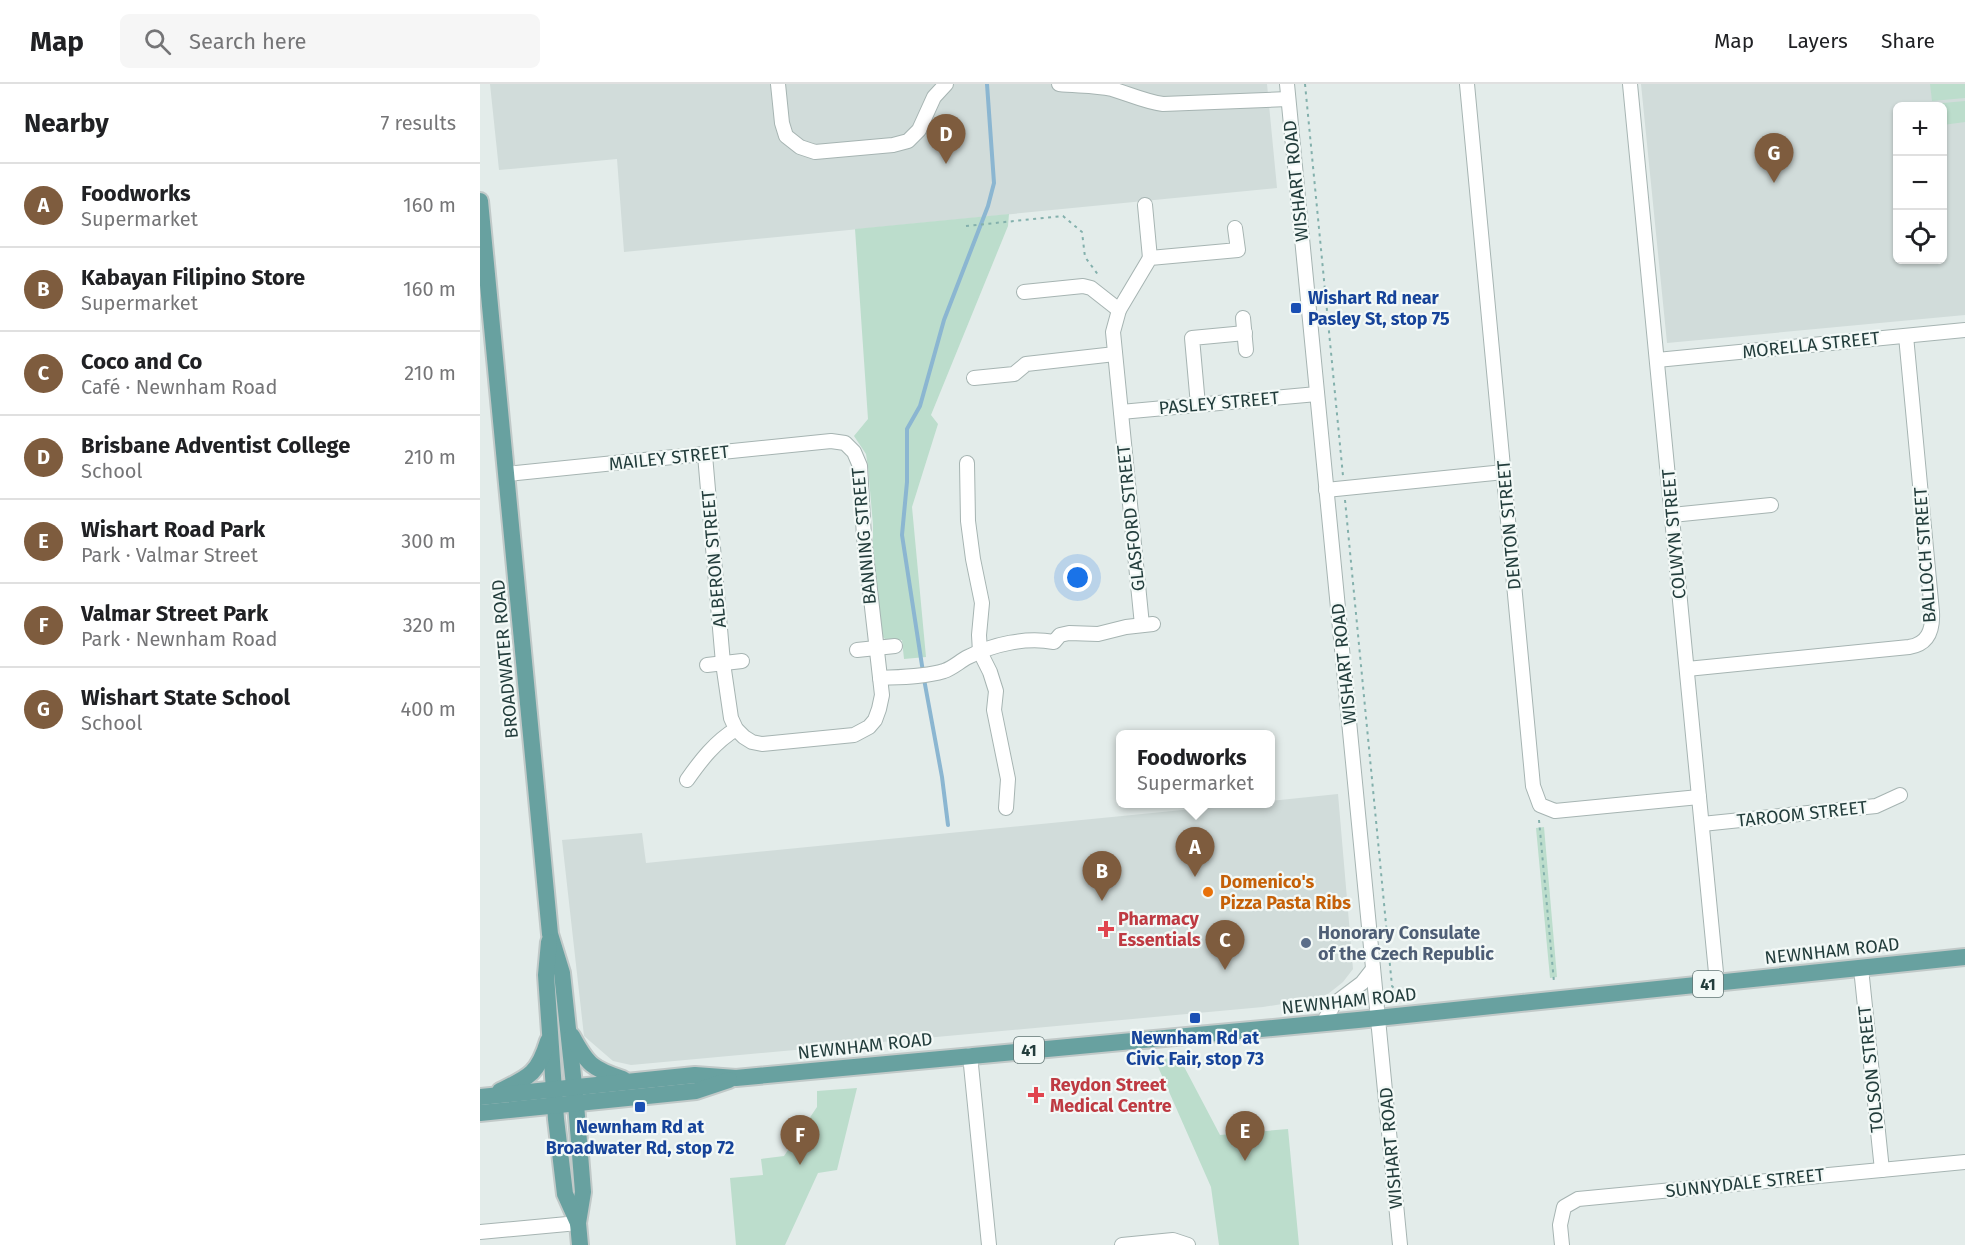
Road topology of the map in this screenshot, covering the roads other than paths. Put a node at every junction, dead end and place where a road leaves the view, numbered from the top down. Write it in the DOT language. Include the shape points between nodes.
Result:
graph roads {
  1 [pos="778,84"];
  2 [pos="946,84"];
  3 [pos="1059,84"];
  4 [pos="1287,84"];
  5 [pos="1467,84"];
  6 [pos="1630,84"];
  7 [pos="1288,99"];
  8 [pos="480,201"];
  9 [pos="1144,205"];
  10 [pos="1235,228"];
  11 [pos="1150,258"];
  12 [pos="1024,292"];
  13 [pos="1119,310"];
  14 [pos="1244,318"];
  15 [pos="1965,330"];
  16 [pos="1245,333"];
  17 [pos="1906,336"];
  18 [pos="1246,350"];
  19 [pos="1115,354"];
  20 [pos="1657,360"];
  21 [pos="974,378"];
  22 [pos="1317,394"];
  23 [pos="1198,405"];
  24 [pos="1120,412"];
  25 [pos="831,441"];
  26 [pos="705,455"];
  27 [pos="967,463"];
  28 [pos="1504,472"];
  29 [pos="507,474"];
  30 [pos="1326,490"];
  31 [pos="1771,505"];
  32 [pos="1672,515"];
  33 [pos="895,646"];
  34 [pos="875,648"];
  35 [pos="857,650"];
  36 [pos="980,652"];
  37 [pos="742,661"];
  38 [pos="723,663"];
  39 [pos="707,665"];
  40 [pos="1687,669"];
  41 [pos="880,678"];
  42 [pos="736,729"];
  43 [pos="687,780"];
  44 [pos="1900,795"];
  45 [pos="1699,797"];
  46 [pos="1006,808"];
  47 [pos="1702,824"];
  48 [pos="550,934"];
  49 [pos="1965,957"];
  50 [pos="1861,968"];
  51 [pos="1373,969"];
  52 [pos="1717,983"];
  53 [pos="1378,1018"];
  54 [pos="1323,1023"];
  55 [pos="568,1030"];
  56 [pos="550,1033"];
  57 [pos="970,1055"];
  58 [pos="736,1078"];
  59 [pos="628,1080"];
  60 [pos="574,1087"];
  61 [pos="554,1089"];
  62 [pos="484,1097"];
  63 [pos="576,1104"];
  64 [pos="555,1106"];
  65 [pos="480,1113"];
  66 [pos="1965,1162"];
  67 [pos="1882,1170"];
  68 [pos="578,1222"];
  69 [pos="480,1232"];
  70 [pos="580,1245"];
  71 [pos="989,1245"];
  72 [pos="1122,1245"];
  73 [pos="1188,1245"];
  74 [pos="1400,1245"];
  75 [pos="1562,1245"];
  1 -- 2 [label="street" via="786,136 815,152 908,141 919,130 934,98"];
  3 -- 7 [label="street" via="1109,89 1163,104"];
  4 -- 7 [label="street, WISHART ROAD"];
  5 -- 28 [label="street, DENTON STREET"];
  6 -- 20 [label="street, COLWYN STREET"];
  7 -- 22 [label="street, WISHART ROAD"];
  8 -- 29 [label="main road, BROADWATER ROAD"];
  9 -- 11 [label="street"];
  10 -- 11 [label="street" via="1238,250"];
  11 -- 13 [label="street"];
  12 -- 13 [label="street" via="1083,286"];
  13 -- 19 [label="street, GLASFORD STREET" via="1113,332"];
  14 -- 16 [label="street"];
  15 -- 17 [label="street, MORELLA STREET"];
  16 -- 18 [label="street"];
  16 -- 23 [label="street" via="1192,338"];
  17 -- 20 [label="street, MORELLA STREET"];
  17 -- 40 [label="street, BALLOCH STREET" via="1932,612 1933,626 1928,637 1909,647"];
  19 -- 21 [label="street" via="1026,364 1014,374"];
  19 -- 24 [label="street, GLASFORD STREET"];
  20 -- 32 [label="street, COLWYN STREET"];
  22 -- 23 [label="street, PASLEY STREET"];
  22 -- 30 [label="street, WISHART ROAD"];
  23 -- 24 [label="street, PASLEY STREET"];
  24 -- 36 [label="street, GLASFORD STREET" via="1148,624 1098,634 1069,633 1054,642 1002,644"];
  25 -- 26 [label="street, MAILEY STREET"];
  25 -- 34 [label="street, BANNING STREET" via="845,443 860,466"];
  26 -- 29 [label="street, MAILEY STREET"];
  26 -- 38 [label="street, ALBERON STREET"];
  27 -- 36 [label="street" via="968,521 982,603"];
  28 -- 30 [label="street"];
  28 -- 45 [label="street, DENTON STREET" via="1533,786 1540,805 1555,811"];
  29 -- 48 [label="main road, BROADWATER ROAD"];
  30 -- 51 [label="street, WISHART ROAD"];
  31 -- 32 [label="street"];
  32 -- 40 [label="street, COLWYN STREET"];
  33 -- 34 [label="street"];
  34 -- 35 [label="street"];
  34 -- 41 [label="street, BANNING STREET"];
  36 -- 41 [label="street" via="947,670"];
  36 -- 46 [label="street" via="996,691 994,710 1008,779"];
  37 -- 38 [label="street"];
  38 -- 39 [label="street"];
  38 -- 42 [label="street, ALBERON STREET"];
  40 -- 45 [label="street, COLWYN STREET"];
  41 -- 42 [label="street, BANNING STREET" via="882,695 875,720 854,735 762,744 752,742"];
  42 -- 43 [label="street" via="701,759"];
  44 -- 47 [label="street, TAROOM STREET" via="1876,806"];
  45 -- 47 [label="street, COLWYN STREET"];
  47 -- 52 [label="street, COLWYN STREET"];
  48 -- 55 [label="main road, BROADWATER ROAD" via="562,973"];
  48 -- 56 [label="main road, BROADWATER ROAD" via="546,975"];
  49 -- 50 [label="main road, NEWNHAM ROAD / 41"];
  50 -- 52 [label="main road, NEWNHAM ROAD / 41"];
  50 -- 67 [label="street, TOLSON STREET"];
  51 -- 53 [label="street, WISHART ROAD"];
  51 -- 54 [label="street" via="1334,1004"];
  52 -- 53 [label="main road, NEWNHAM ROAD / 41"];
  53 -- 54 [label="main road, NEWNHAM ROAD / 41"];
  53 -- 74 [label="street, WISHART ROAD"];
  54 -- 57 [label="main road, NEWNHAM ROAD / 41"];
  55 -- 59 [label="main road" via="593,1066"];
  55 -- 60 [label="main road, BROADWATER ROAD"];
  56 -- 61 [label="main road, BROADWATER ROAD"];
  56 -- 62 [label="main road" via="535,1071"];
  57 -- 58 [label="main road, NEWNHAM ROAD / 41"];
  57 -- 71 [label="street"];
  58 -- 59 [label="main road, NEWNHAM ROAD / 41" via="695,1075"];
  58 -- 63 [label="main road, NEWNHAM ROAD / 41" via="696,1091"];
  59 -- 60 [label="main road, NEWNHAM ROAD / 41"];
  60 -- 61 [label="main road, NEWNHAM ROAD / 41"];
  60 -- 63 [label="main road, BROADWATER ROAD"];
  61 -- 62 [label="main road, NEWNHAM ROAD / 41"];
  61 -- 64 [label="main road, BROADWATER ROAD"];
  63 -- 64 [label="main road, NEWNHAM ROAD / 41"];
  63 -- 68 [label="main road, BROADWATER ROAD" via="583,1192"];
  64 -- 65 [label="main road, NEWNHAM ROAD / 41"];
  64 -- 68 [label="main road, BROADWATER ROAD" via="565,1194"];
  66 -- 67 [label="street, SUNNYDALE STREET"];
  67 -- 75 [label="street, SUNNYDALE STREET" via="1578,1200 1564,1207"];
  68 -- 69 [label="street"];
  68 -- 70 [label="main road, BROADWATER ROAD"];
  72 -- 73 [label="street" via="1173,1240"];
}
